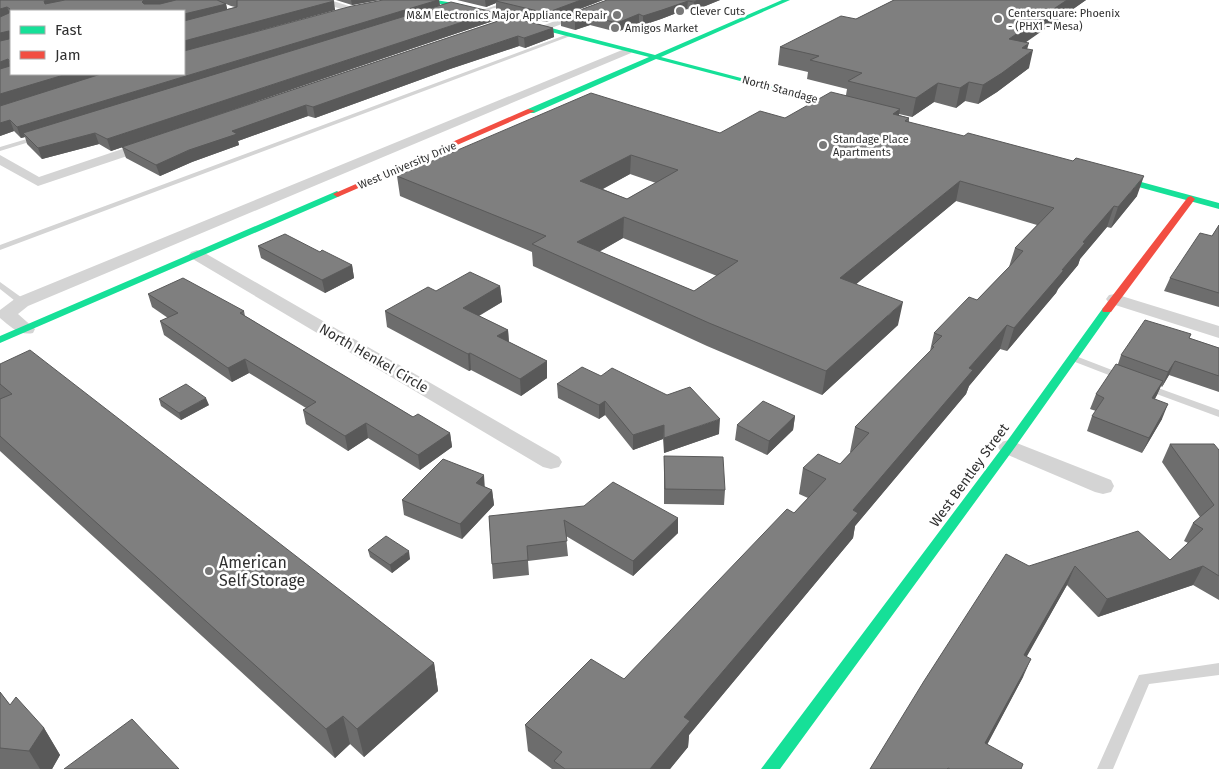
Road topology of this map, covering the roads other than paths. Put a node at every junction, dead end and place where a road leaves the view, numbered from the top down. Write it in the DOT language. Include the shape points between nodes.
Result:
graph roads {
  1 [pos="320,0"];
  2 [pos="404,0"];
  3 [pos="428,0"];
  4 [pos="517,0"];
  5 [pos="618,0"];
  6 [pos="787,0"];
  7 [pos="459,6"];
  8 [pos="352,10"];
  9 [pos="441,11"];
  10 [pos="481,11"];
  11 [pos="333,15"];
  12 [pos="512,20"];
  13 [pos="490,28"];
  14 [pos="542,28"];
  15 [pos="570,35"];
  16 [pos="627,51"];
  17 [pos="655,58"];
  18 [pos="867,112"];
  19 [pos="47,135"];
  20 [pos="161,140"];
  21 [pos="0,150"];
  22 [pos="0,159"];
  23 [pos="1089,171"];
  24 [pos="1191,198"];
  25 [pos="1219,206"];
  26 [pos="0,248"];
  27 [pos="197,255"];
  28 [pos="0,285"];
  29 [pos="1115,299"];
  30 [pos="22,302"];
  31 [pos="3,315"];
  32 [pos="26,329"];
  33 [pos="1219,332"];
  34 [pos="0,340"];
  35 [pos="1072,358"];
  36 [pos="1219,414"];
  37 [pos="1009,447"];
  38 [pos="551,462"];
  39 [pos="1103,486"];
  40 [pos="1219,669"];
  41 [pos="770,769"];
  42 [pos="1105,769"];
  1 -- 8 [label="street"];
  2 -- 8 [label="street"];
  3 -- 7 [label="street, North Standage"];
  4 -- 10 [label="lane"];
  5 -- 14 [label="street"];
  6 -- 17 [label="street, West University Drive"];
  7 -- 9 [label="lane"];
  7 -- 10 [label="street, North Standage"];
  8 -- 11 [label="street"];
  10 -- 12 [label="street, North Standage"];
  12 -- 13 [label="street"];
  12 -- 14 [label="street, North Standage"];
  14 -- 15 [label="street, North Standage"];
  15 -- 16 [label="street, North Standage"];
  15 -- 26 [label="lane"];
  16 -- 17 [label="street, North Standage"];
  16 -- 30 [label="street, West University Drive"];
  17 -- 18 [label="street, North Standage"];
  17 -- 27 [label="street, West University Drive"];
  19 -- 21 [label="lane"];
  20 -- 22 [label="street" via="38,182"];
  23 -- 24 [label="street"];
  24 -- 25 [label="street"];
  24 -- 29 [label="street, West Bentley Street"];
  27 -- 32 [label="street, West University Drive"];
  27 -- 38 [label="street, North Henkel Circle"];
  28 -- 30 [label="lane"];
  29 -- 33 [label="street"];
  29 -- 35 [label="street, West Bentley Street"];
  30 -- 31 [label="street, West University Drive"];
  31 -- 32 [label="street, West University Drive"];
  32 -- 34 [label="street, West University Drive"];
  35 -- 36 [label="lane"];
  35 -- 37 [label="street, West Bentley Street"];
  37 -- 39 [label="street"];
  37 -- 41 [label="street, West Bentley Street"];
  40 -- 42 [label="lane" via="1144,679"];
}
